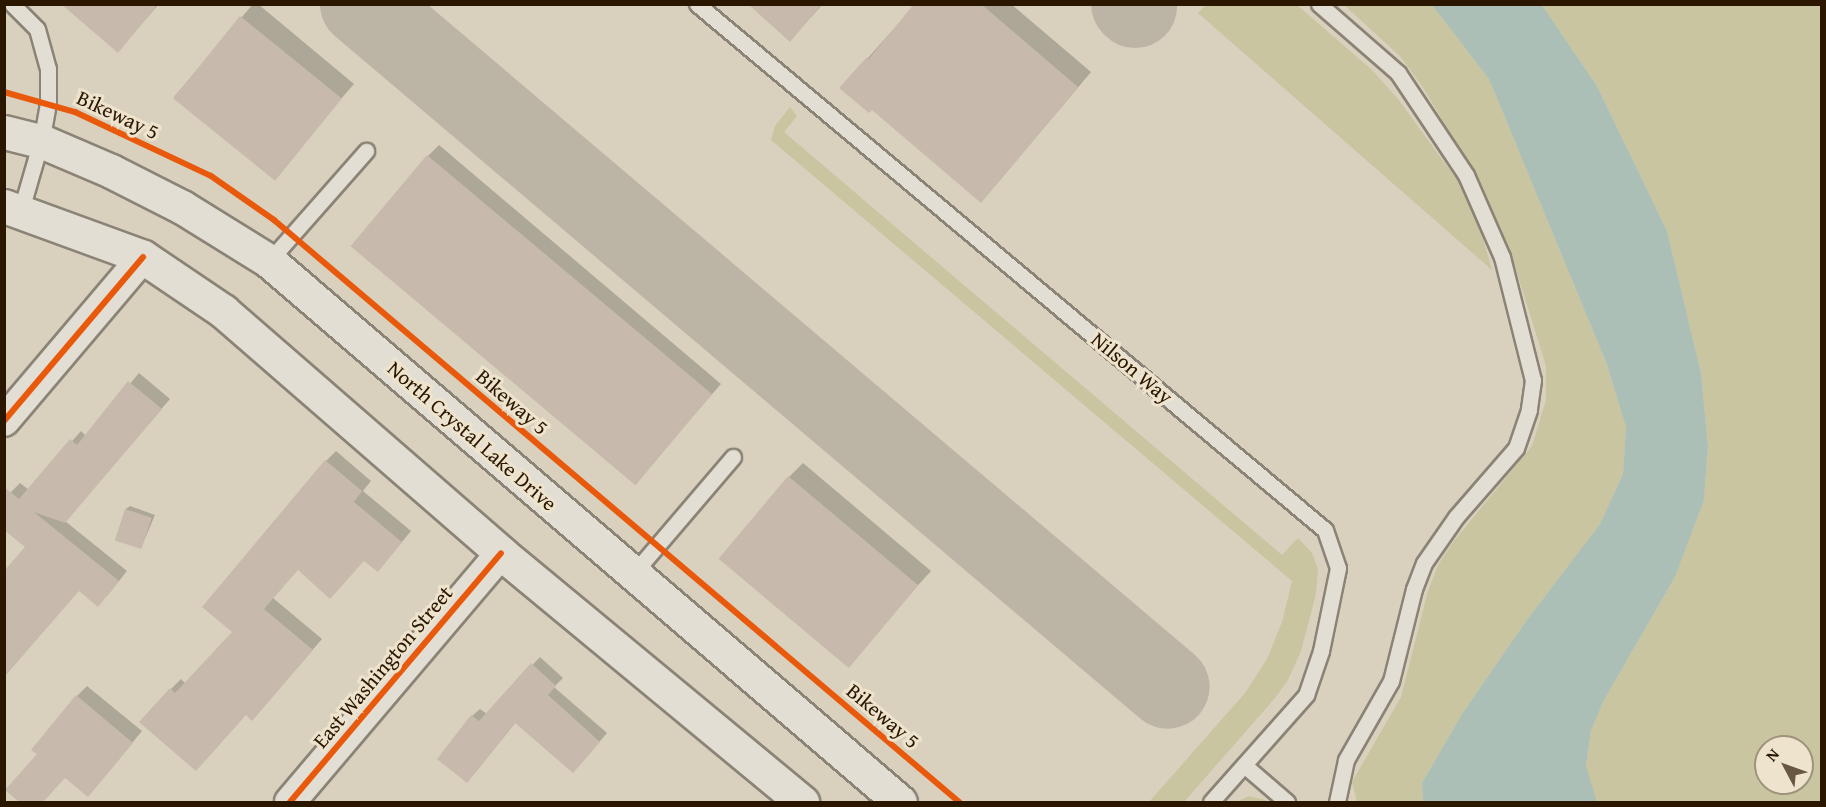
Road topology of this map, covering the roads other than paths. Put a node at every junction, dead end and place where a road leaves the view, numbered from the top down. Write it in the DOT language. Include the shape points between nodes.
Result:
graph roads {
  1 [pos="12,4"];
  2 [pos="697,4"];
  3 [pos="1319,4"];
  4 [pos="4,132"];
  5 [pos="41,141"];
  6 [pos="366,151"];
  7 [pos="13,208"];
  8 [pos="143,257"];
  9 [pos="269,261"];
  10 [pos="4,421"];
  11 [pos="733,457"];
  12 [pos="501,553"];
  13 [pos="633,574"];
  14 [pos="1244,765"];
  15 [pos="290,802"];
  16 [pos="802,802"];
  17 [pos="900,802"];
  18 [pos="1211,802"];
  19 [pos="1287,802"];
  20 [pos="1337,802"];
  1 -- 5 [label="lane" via="38,29 44,47 48,103"];
  2 -- 14 [label="lane, Nilson Way" via="1325,530 1338,568 1322,651 1306,695"];
  3 -- 20 [label="lane" via="1398,73 1466,175 1502,257 1533,380 1529,410 1516,448 1456,517 1424,563 1391,681 1346,760"];
  4 -- 5 [label="main road, North Crystal Lake Drive"];
  5 -- 7 [label="lane"];
  5 -- 9 [label="main road, North Crystal Lake Drive" via="182,207"];
  6 -- 9 [label="lane"];
  7 -- 8 [label="main road"];
  8 -- 10 [label="street"];
  8 -- 12 [label="main road" via="223,311"];
  9 -- 13 [label="main road, North Crystal Lake Drive"];
  11 -- 13 [label="lane"];
  12 -- 15 [label="street, East Washington Street"];
  12 -- 16 [label="main road"];
  13 -- 17 [label="main road, North Crystal Lake Drive"];
  14 -- 18 [label="lane, Nilson Way"];
  14 -- 19 [label="lane"];
}
